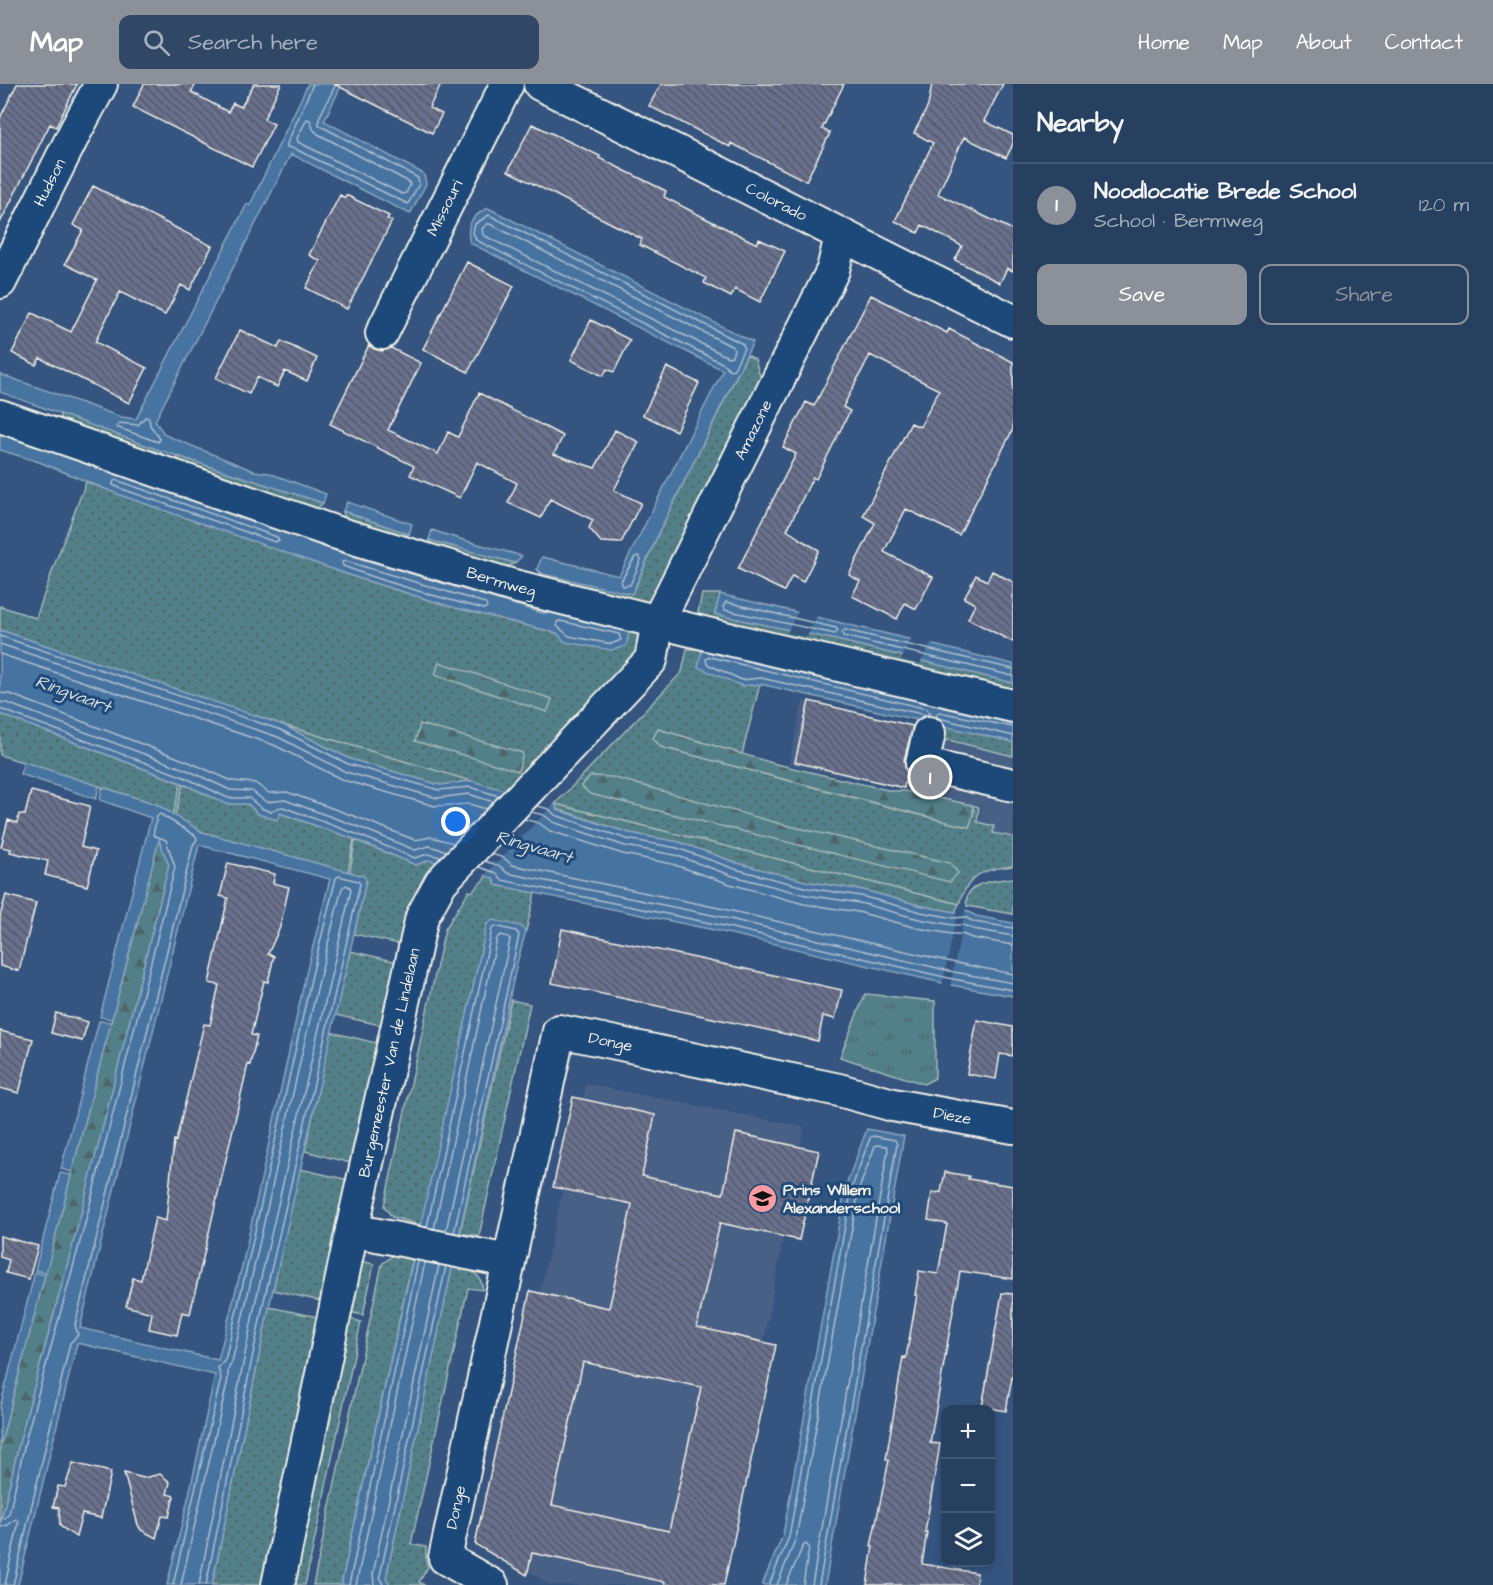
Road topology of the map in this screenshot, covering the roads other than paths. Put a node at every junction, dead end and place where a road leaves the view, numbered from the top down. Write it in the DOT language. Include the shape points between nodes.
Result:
graph roads {
  1 [pos="101,84"];
  2 [pos="507,84"];
  3 [pos="540,84"];
  4 [pos="841,236"];
  5 [pos="0,282"];
  6 [pos="1013,321"];
  7 [pos="382,333"];
  8 [pos="0,416"];
  9 [pos="658,621"];
  10 [pos="1013,706"];
  11 [pos="929,733"];
  12 [pos="1013,784"];
  13 [pos="893,1105"];
  14 [pos="1013,1127"];
  15 [pos="352,1230"];
  16 [pos="508,1261"];
  17 [pos="278,1585"];
  18 [pos="492,1585"];
  1 -- 5 [label="street, Hudson"];
  2 -- 7 [label="street, Missouri"];
  3 -- 4 [label="street, Colorado" via="690,156"];
  4 -- 6 [label="street, Colorado"];
  4 -- 9 [label="street, Amazone" via="833,270"];
  8 -- 9 [label="street, Bermweg" via="381,547 510,585"];
  9 -- 10 [label="street, Bermweg"];
  9 -- 15 [label="street, Burgemeester Van de Lindelaan" via="651,660 441,882 423,917"];
  11 -- 12 [label="street" via="922,764"];
  13 -- 14 [label="street, Dieze"];
  13 -- 16 [label="street, Donge" via="559,1031"];
  15 -- 16 [label="street"];
  15 -- 17 [label="street, Burgemeester Van de Lindelaan"];
  16 -- 18 [label="street, Donge" via="445,1558"];
}
